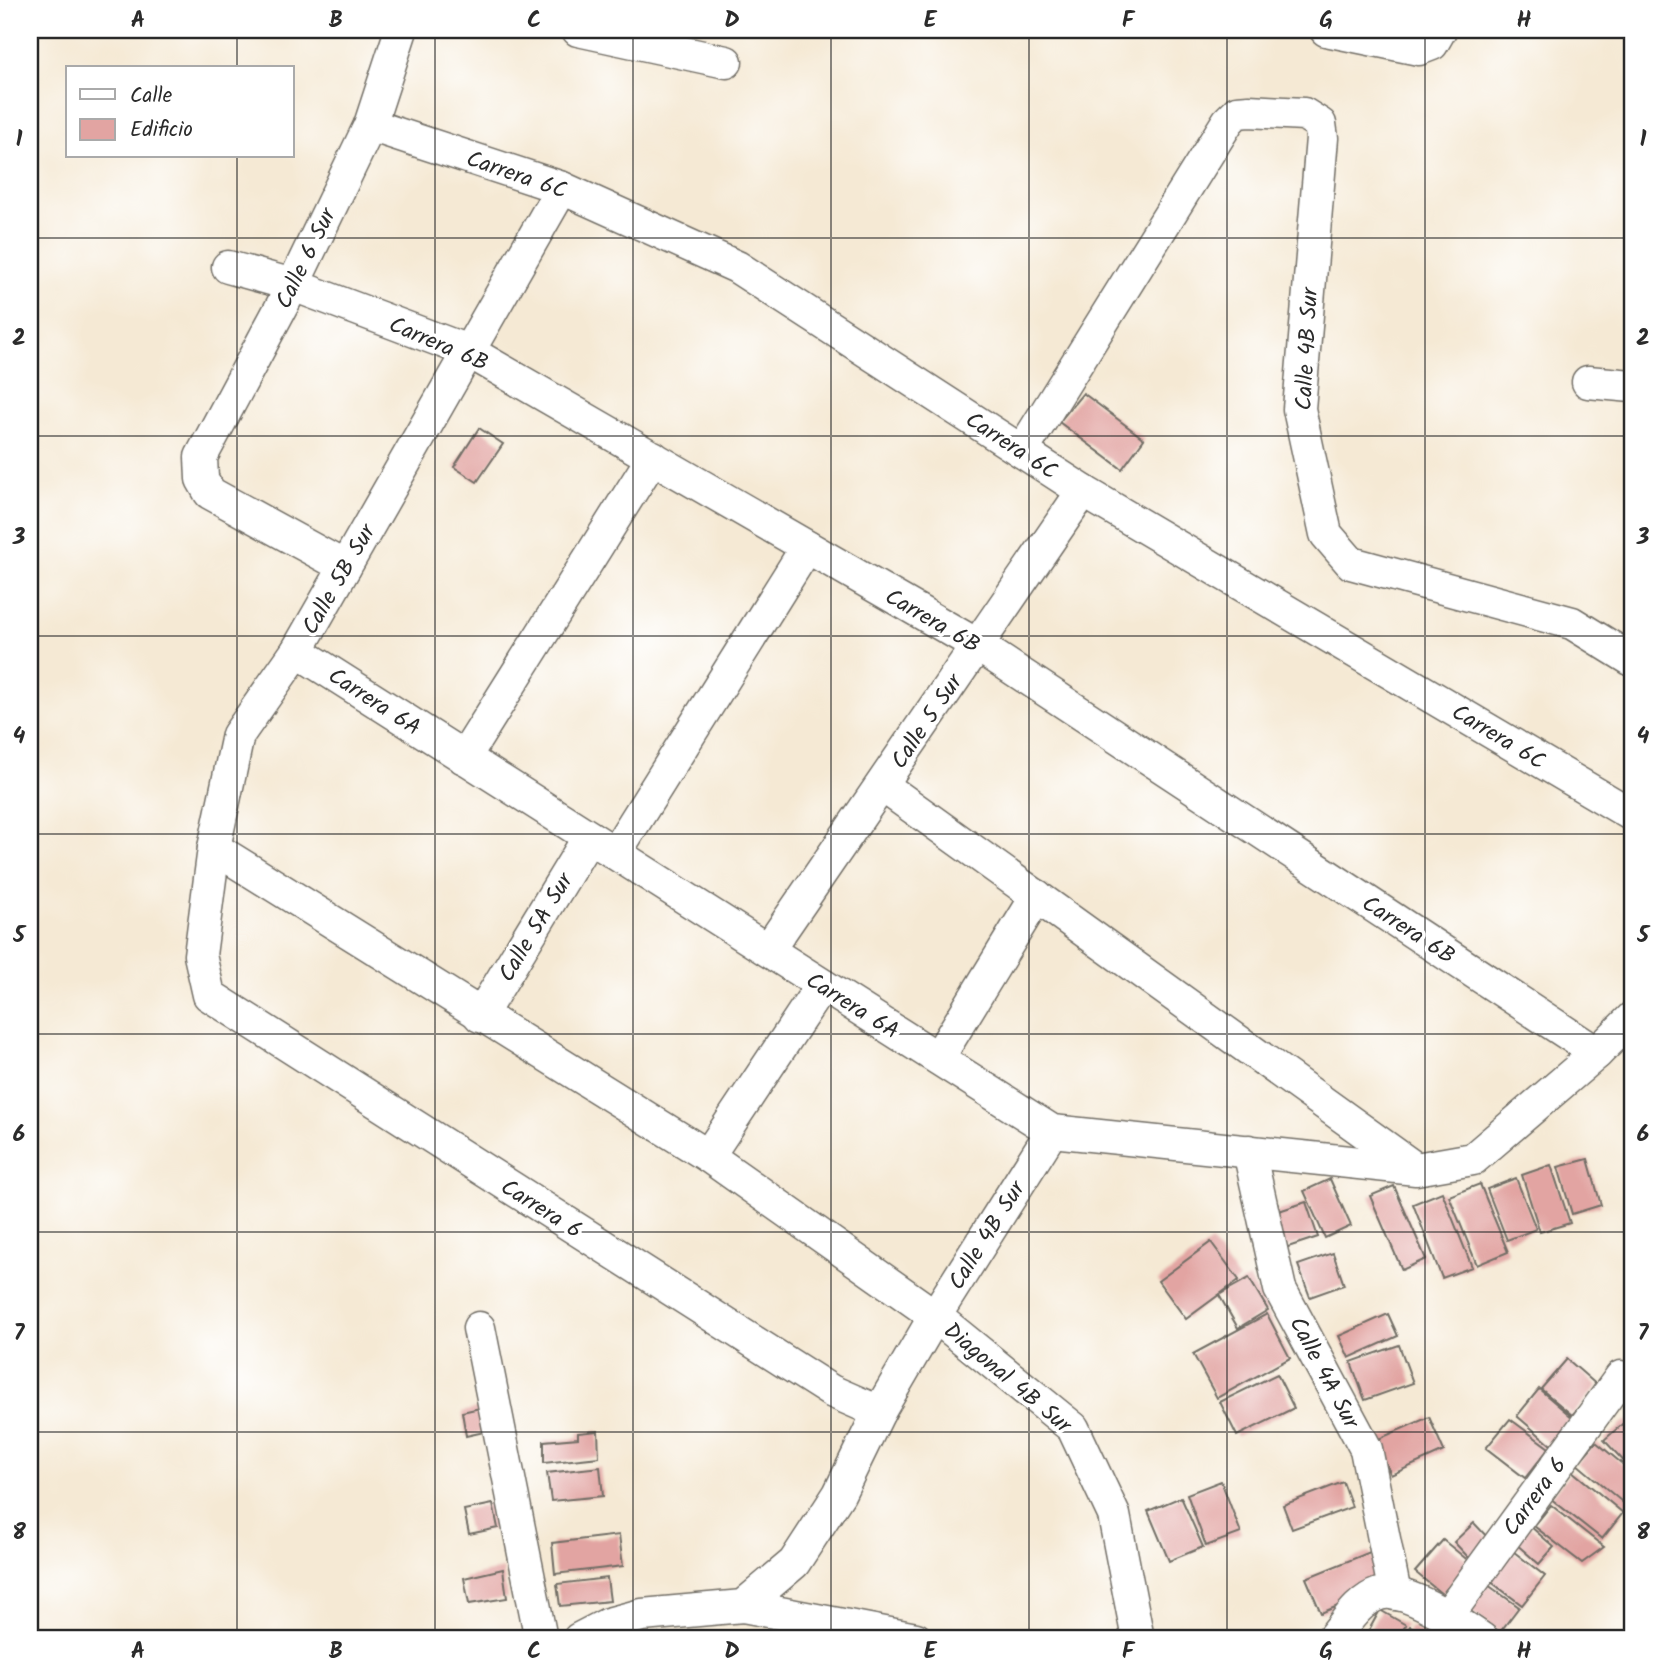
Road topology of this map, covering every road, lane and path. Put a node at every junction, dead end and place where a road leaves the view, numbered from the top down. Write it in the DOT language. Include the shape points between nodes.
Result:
graph roads {
  1 [pos="401,30"];
  2 [pos="578,30"];
  3 [pos="1326,30"];
  4 [pos="1440,30"];
  5 [pos="726,62"];
  6 [pos="370,125"];
  7 [pos="562,188"];
  8 [pos="228,267"];
  9 [pos="293,285"];
  10 [pos="468,351"];
  11 [pos="1588,382"];
  12 [pos="1632,386"];
  13 [pos="1021,452"];
  14 [pos="653,457"];
  15 [pos="1083,491"];
  16 [pos="807,547"];
  17 [pos="345,567"];
  18 [pos="977,645"];
  19 [pos="297,651"];
  20 [pos="1632,660"];
  21 [pos="464,758"];
  22 [pos="883,786"];
  23 [pos="1632,815"];
  24 [pos="602,845"];
  25 [pos="214,848"];
  26 [pos="1037,896"];
  27 [pos="768,950"];
  28 [pos="822,985"];
  29 [pos="209,995"];
  30 [pos="480,1016"];
  31 [pos="1632,1018"];
  32 [pos="1597,1053"];
  33 [pos="938,1058"];
  34 [pos="1052,1131"];
  35 [pos="1250,1151"];
  36 [pos="708,1156"];
  37 [pos="1416,1168"];
  38 [pos="935,1316"];
  39 [pos="478,1328"];
  40 [pos="1621,1377"];
  41 [pos="879,1412"];
  42 [pos="1395,1594"];
  43 [pos="743,1606"];
  44 [pos="1448,1615"];
  45 [pos="541,1639"];
  46 [pos="579,1639"];
  47 [pos="916,1639"];
  48 [pos="1138,1639"];
  49 [pos="1332,1639"];
  50 [pos="1482,1639"];
  1 -- 6 [label="street, Calle 6 Sur"];
  2 -- 5 [label="street"];
  3 -- 4 [label="street" via="1419,49 1432,44"];
  6 -- 7 [label="street, Carrera 6C"];
  6 -- 9 [label="street, Calle 6 Sur"];
  7 -- 10 [label="street, Calle 5B Sur"];
  7 -- 13 [label="street, Carrera 6C" via="737,267"];
  8 -- 9 [label="street, Carrera 6B"];
  9 -- 10 [label="street, Carrera 6B"];
  9 -- 17 [label="street, Calle 6 Sur" via="201,457 202,480 210,494"];
  10 -- 14 [label="street, Carrera 6B"];
  10 -- 17 [label="street, Calle 5B Sur"];
  11 -- 12 [label="street"];
  13 -- 15 [label="street, Carrera 6C"];
  13 -- 20 [label="street, Calle 4B Sur" via="1228,121 1237,112 1304,114 1320,124 1322,138 1299,410 1326,534 1351,563 1572,623"];
  14 -- 16 [label="street, Carrera 6B"];
  14 -- 21 [label="street"];
  15 -- 18 [label="street, Calle 5 Sur"];
  15 -- 23 [label="street, Carrera 6C"];
  16 -- 18 [label="street, Carrera 6B"];
  16 -- 24 [label="street, Calle 5A Sur"];
  17 -- 19 [label="street, Calle 5B Sur"];
  18 -- 22 [label="street, Calle 5 Sur"];
  18 -- 32 [label="street, Carrera 6B"];
  19 -- 21 [label="street, Carrera 6A"];
  19 -- 25 [label="street, Calle 5B Sur" via="238,735"];
  21 -- 24 [label="street, Carrera 6A"];
  22 -- 26 [label="street"];
  22 -- 27 [label="street, Calle 5 Sur"];
  24 -- 27 [label="street, Carrera 6A"];
  24 -- 30 [label="street, Calle 5A Sur"];
  25 -- 29 [label="street, Calle 5B Sur" via="200,955"];
  25 -- 30 [label="street, Diagonal 4B Sur"];
  26 -- 33 [label="street"];
  26 -- 37 [label="street"];
  27 -- 28 [label="street, Carrera 6A"];
  28 -- 33 [label="street, Carrera 6A"];
  28 -- 36 [label="street"];
  29 -- 41 [label="street, Carrera 6" via="831,1391"];
  30 -- 36 [label="street, Diagonal 4B Sur"];
  31 -- 32 [label="street"];
  32 -- 37 [label="street, Carrera 6A" via="1473,1159"];
  33 -- 34 [label="street, Carrera 6A"];
  34 -- 35 [label="street, Carrera 6A"];
  34 -- 38 [label="street, Calle 4B Sur"];
  35 -- 37 [label="street, Carrera 6A"];
  35 -- 42 [label="street, Calle 4A Sur" via="1280,1289 1366,1449"];
  36 -- 38 [label="street, Diagonal 4B Sur"];
  38 -- 41 [label="street, Calle 4B Sur"];
  38 -- 48 [label="street, Diagonal 4B Sur" via="1073,1427 1114,1515"];
  39 -- 45 [label="street"];
  40 -- 44 [label="street, Carrera 6"];
  41 -- 43 [label="street, Calle 4B Sur" via="839,1494 794,1563"];
  42 -- 44 [label="street"];
  42 -- 49 [label="street" via="1380,1594 1362,1603"];
  43 -- 46 [label="street" via="642,1615 608,1623"];
  43 -- 47 [label="street"];
  44 -- 50 [label="street"];
}
